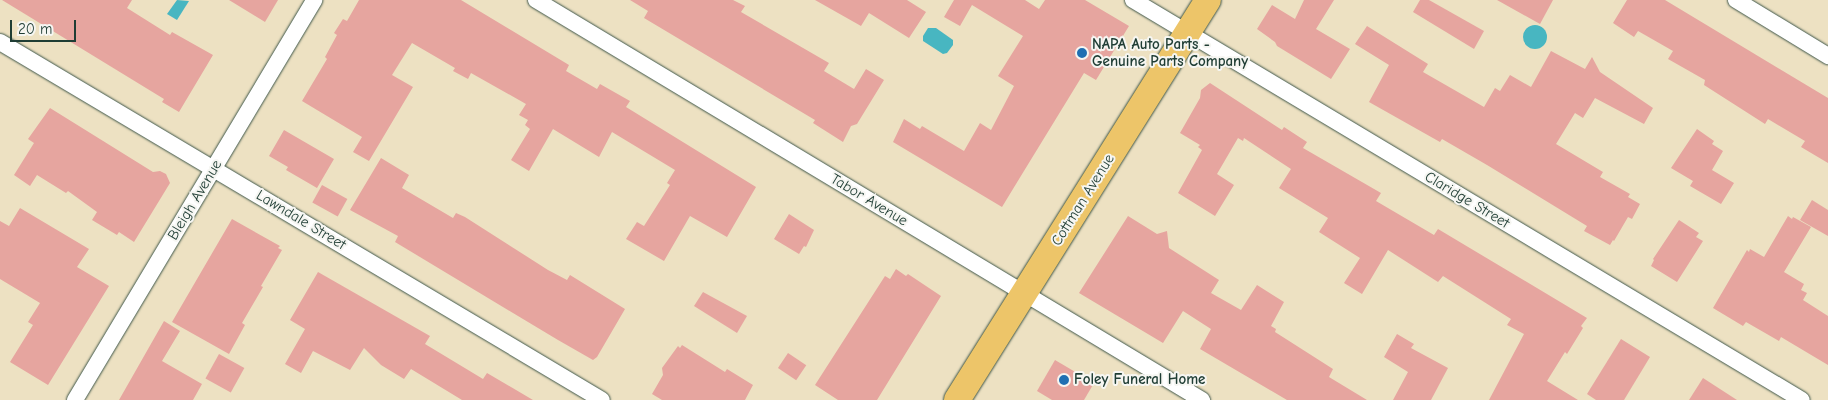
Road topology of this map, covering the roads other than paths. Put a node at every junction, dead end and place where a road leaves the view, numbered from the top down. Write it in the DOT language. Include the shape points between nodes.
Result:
graph roads {
  1 [pos="314,0"];
  2 [pos="536,0"];
  3 [pos="1132,0"];
  4 [pos="1208,0"];
  5 [pos="1736,0"];
  6 [pos="1188,33"];
  7 [pos="0,42"];
  8 [pos="1828,56"];
  9 [pos="214,168"];
  10 [pos="1024,293"];
  11 [pos="75,400"];
  12 [pos="602,400"];
  13 [pos="957,400"];
  14 [pos="1202,400"];
  15 [pos="1802,400"];
  1 -- 9 [label="street, Bleigh Avenue"];
  2 -- 10 [label="street, Tabor Avenue"];
  3 -- 6 [label="street, Claridge Street"];
  4 -- 6 [label="main road, Cottman Avenue"];
  5 -- 8 [label="street"];
  6 -- 10 [label="main road, Cottman Avenue"];
  6 -- 15 [label="street, Claridge Street"];
  7 -- 9 [label="street, Lawndale Street"];
  9 -- 11 [label="street, Bleigh Avenue"];
  9 -- 12 [label="street, Lawndale Street"];
  10 -- 13 [label="main road, Cottman Avenue"];
  10 -- 14 [label="street, Tabor Avenue"];
}
